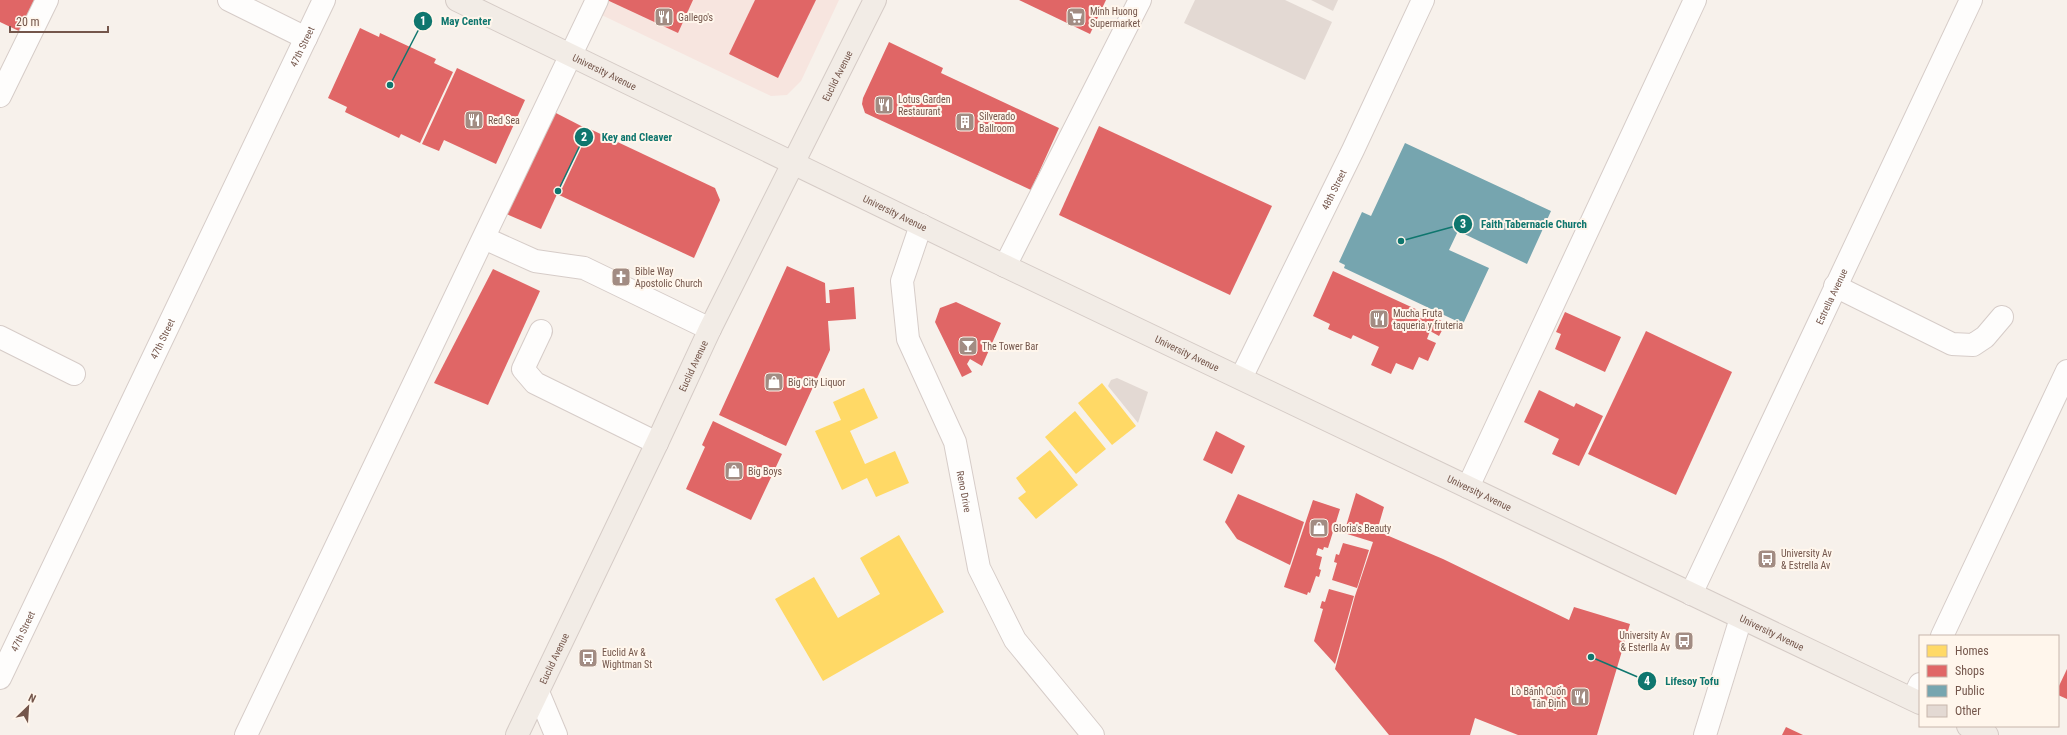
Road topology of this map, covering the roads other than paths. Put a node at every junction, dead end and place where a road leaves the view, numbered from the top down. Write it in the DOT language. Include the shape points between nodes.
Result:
graph roads {
  1 [pos="47,0"];
  2 [pos="228,0"];
  3 [pos="324,0"];
  4 [pos="457,0"];
  5 [pos="597,0"];
  6 [pos="875,0"];
  7 [pos="1140,0"];
  8 [pos="1423,0"];
  9 [pos="1695,0"];
  10 [pos="1971,0"];
  11 [pos="306,38"];
  12 [pos="571,55"];
  13 [pos="0,96"];
  14 [pos="792,163"];
  15 [pos="921,225"];
  16 [pos="484,238"];
  17 [pos="1005,266"];
  18 [pos="1835,286"];
  19 [pos="2002,317"];
  20 [pos="710,329"];
  21 [pos="541,331"];
  22 [pos="0,337"];
  23 [pos="2067,371"];
  24 [pos="74,374"];
  25 [pos="1241,378"];
  26 [pos="658,443"];
  27 [pos="1468,486"];
  28 [pos="1691,594"];
  29 [pos="1741,618"];
  30 [pos="1942,635"];
  31 [pos="0,678"];
  32 [pos="538,692"];
  33 [pos="1918,695"];
  34 [pos="1970,727"];
  35 [pos="246,735"];
  36 [pos="517,735"];
  37 [pos="556,735"];
  38 [pos="1093,735"];
  39 [pos="1705,735"];
  40 [pos="1987,735"];
  1 -- 13 [label="street"];
  2 -- 11 [label="street"];
  3 -- 11 [label="street, 47th Street"];
  4 -- 12 [label="main road, University Avenue"];
  5 -- 12 [label="street"];
  6 -- 14 [label="main road, Euclid Avenue"];
  7 -- 17 [label="street"];
  8 -- 25 [label="street, 48th Street" via="1353,150"];
  9 -- 27 [label="street"];
  10 -- 18 [label="street, Estrella Avenue"];
  11 -- 31 [label="street, 47th Street"];
  12 -- 14 [label="main road, University Avenue"];
  12 -- 16 [label="street"];
  14 -- 15 [label="main road, University Avenue"];
  14 -- 20 [label="main road, Euclid Avenue"];
  15 -- 17 [label="main road, University Avenue"];
  15 -- 38 [label="street, Reno Drive" via="902,281 908,339 955,442 978,568 1014,640"];
  16 -- 20 [label="street" via="535,261 584,268"];
  16 -- 35 [label="street"];
  17 -- 25 [label="main road, University Avenue"];
  18 -- 19 [label="street" via="1952,344 1973,345 1985,337"];
  18 -- 28 [label="street, Estrella Avenue"];
  20 -- 26 [label="main road, Euclid Avenue"];
  21 -- 26 [label="street" via="524,369 535,383"];
  22 -- 24 [label="street"];
  23 -- 30 [label="street"];
  25 -- 27 [label="main road, University Avenue"];
  26 -- 32 [label="main road, Euclid Avenue"];
  27 -- 28 [label="main road, University Avenue"];
  28 -- 29 [label="main road, University Avenue"];
  29 -- 33 [label="main road, University Avenue"];
  29 -- 39 [label="street"];
  32 -- 36 [label="main road, Euclid Avenue"];
  32 -- 37 [label="street"];
  34 -- 40 [label="main road"];
}
